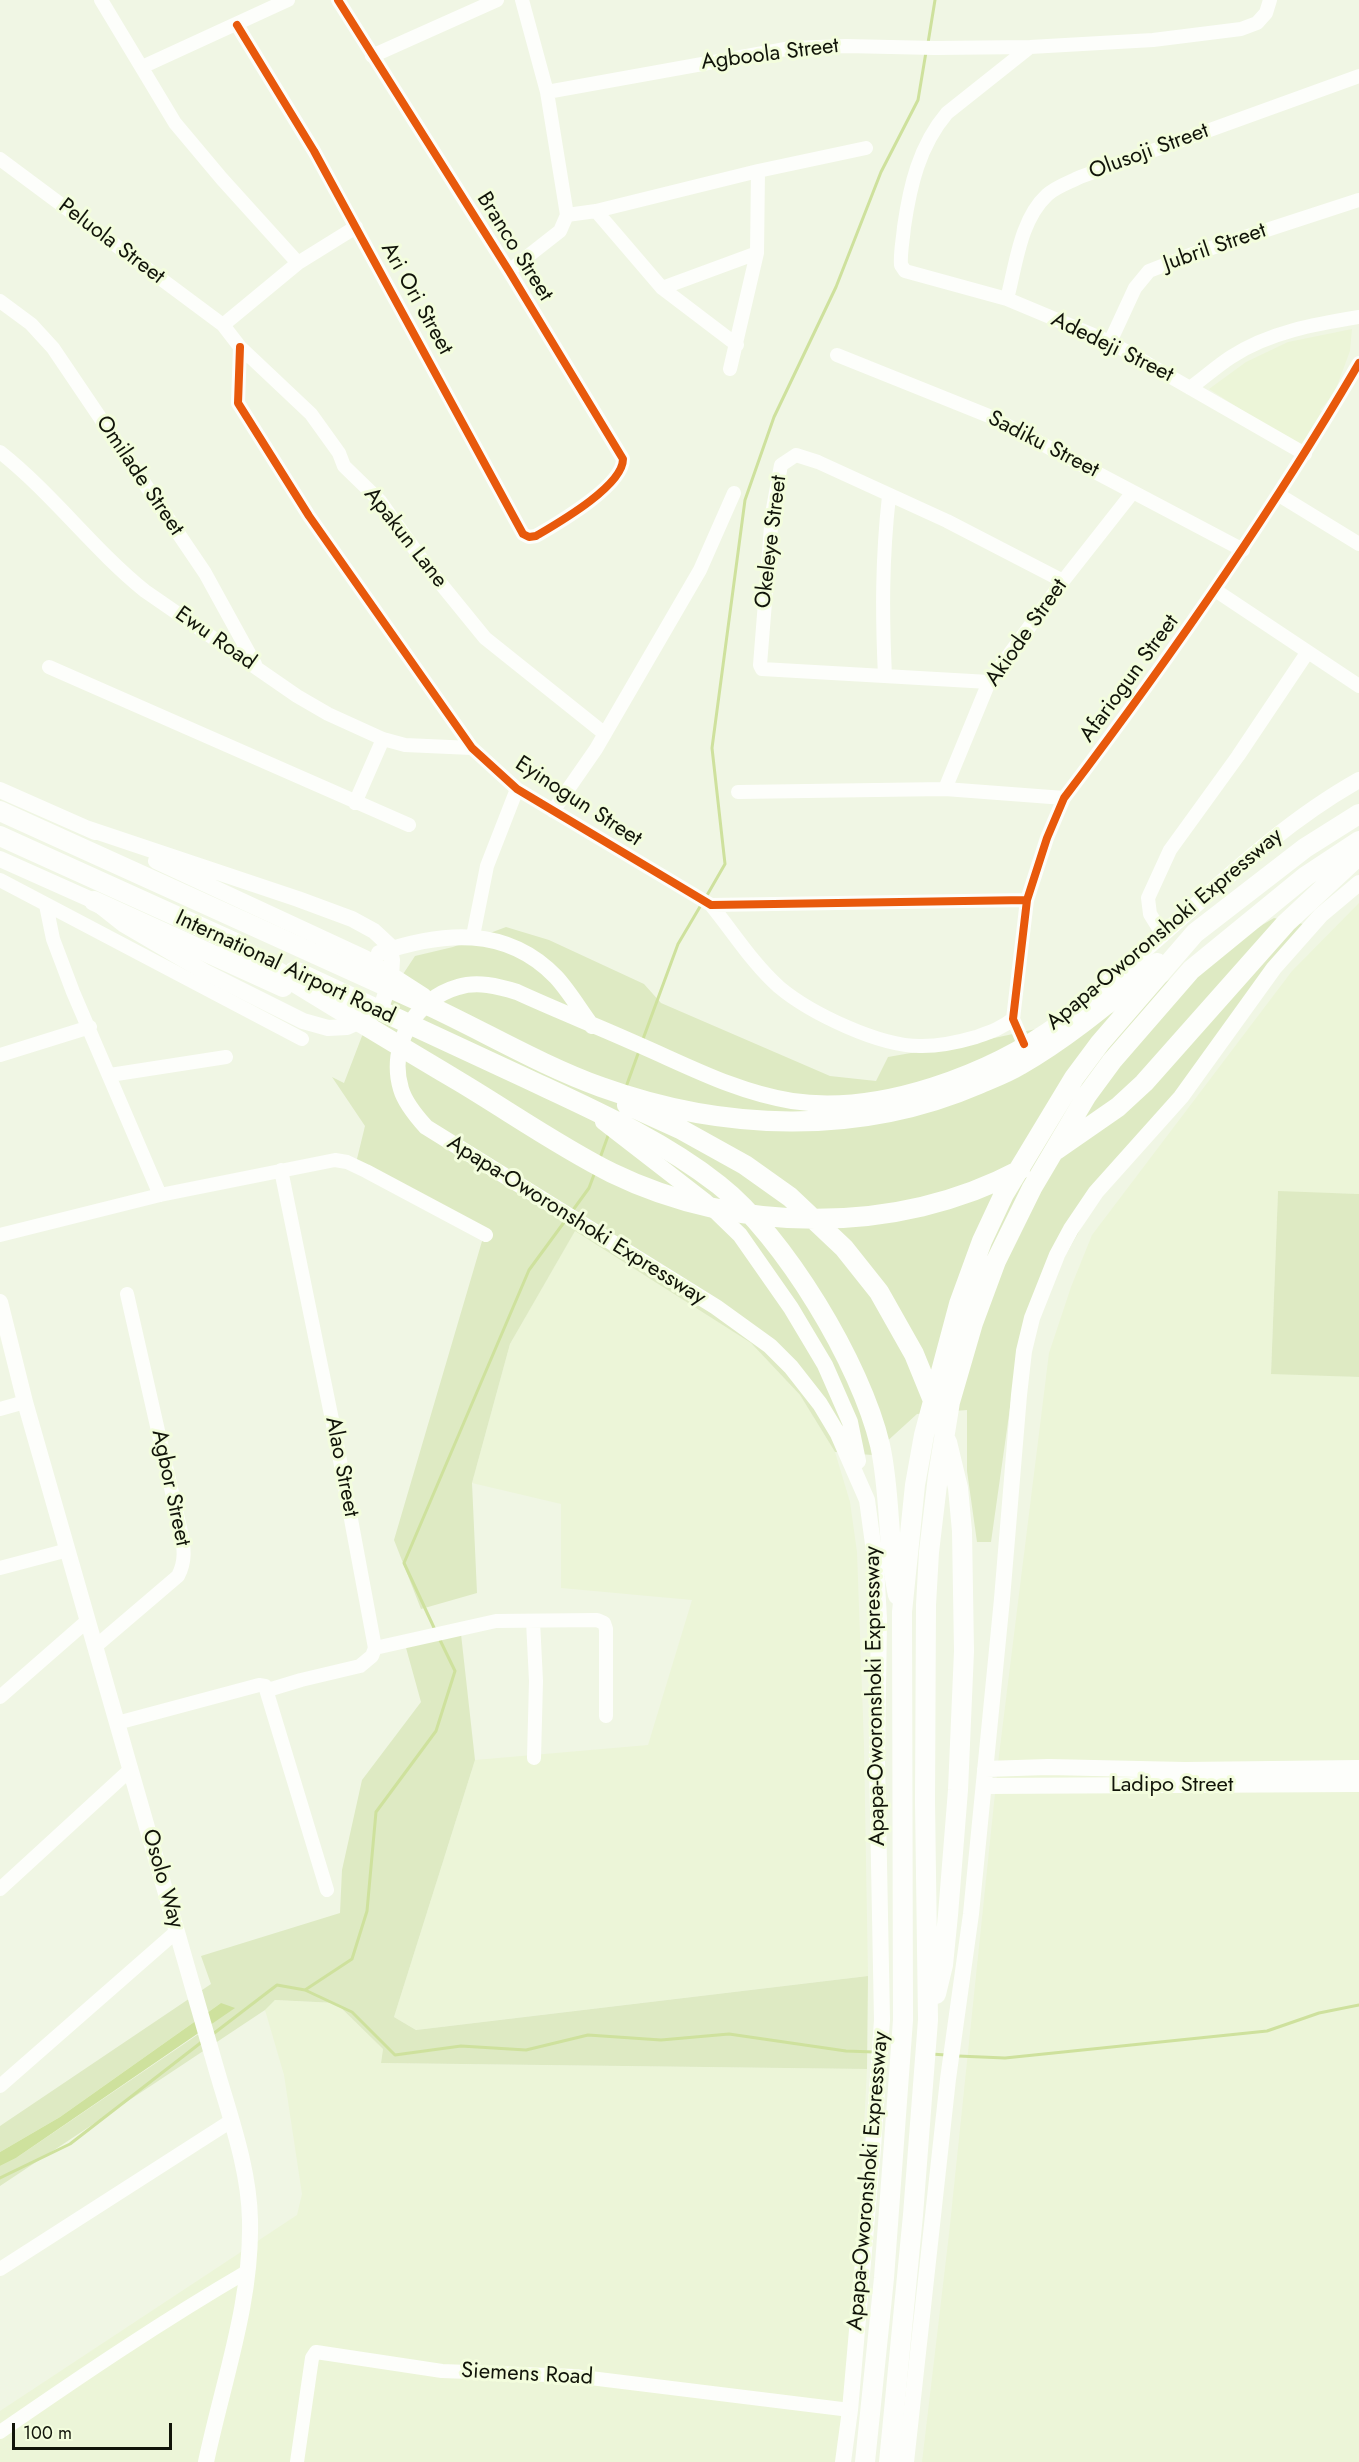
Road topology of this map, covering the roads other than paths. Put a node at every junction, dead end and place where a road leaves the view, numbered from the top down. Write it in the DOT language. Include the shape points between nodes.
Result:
graph roads {
  1 [pos="101,0"];
  2 [pos="288,0"];
  3 [pos="338,0"];
  4 [pos="497,0"];
  5 [pos="522,0"];
  6 [pos="1270,0"];
  7 [pos="237,25"];
  8 [pos="1030,47"];
  9 [pos="372,56"];
  10 [pos="141,67"];
  11 [pos="1359,76"];
  12 [pos="547,92"];
  13 [pos="866,148"];
  14 [pos="0,159"];
  15 [pos="758,171"];
  16 [pos="1359,200"];
  17 [pos="596,211"];
  18 [pos="567,215"];
  19 [pos="356,227"];
  20 [pos="757,253"];
  21 [pos="298,262"];
  22 [pos="509,271"];
  23 [pos="662,288"];
  24 [pos="1007,299"];
  25 [pos="0,301"];
  26 [pos="1359,317"];
  27 [pos="222,325"];
  28 [pos="1110,342"];
  29 [pos="737,345"];
  30 [pos="240,347"];
  31 [pos="837,355"];
  32 [pos="1359,363"];
  33 [pos="730,369"];
  34 [pos="1190,388"];
  35 [pos="1305,454"];
  36 [pos="1,455"];
  37 [pos="1133,492"];
  38 [pos="734,494"];
  39 [pos="1279,495"];
  40 [pos="889,496"];
  41 [pos="584,507"];
  42 [pos="1359,544"];
  43 [pos="1243,550"];
  44 [pos="1063,581"];
  45 [pos="1215,590"];
  46 [pos="1307,653"];
  47 [pos="49,667"];
  48 [pos="257,668"];
  49 [pos="885,676"];
  50 [pos="989,682"];
  51 [pos="1359,686"];
  52 [pos="605,734"];
  53 [pos="382,740"];
  54 [pos="472,748"];
  55 [pos="1359,780"];
  56 [pos="518,789"];
  57 [pos="945,789"];
  58 [pos="0,790"];
  59 [pos="738,792"];
  60 [pos="1064,798"];
  61 [pos="355,803"];
  62 [pos="0,811"];
  63 [pos="553,811"];
  64 [pos="1359,814"];
  65 [pos="410,825"];
  66 [pos="86,828"];
  67 [pos="0,836"];
  68 [pos="1359,841"];
  69 [pos="1359,855"];
  70 [pos="0,860"];
  71 [pos="0,880"];
  72 [pos="1359,883"];
  73 [pos="1027,900"];
  74 [pos="94,901"];
  75 [pos="46,905"];
  76 [pos="711,905"];
  77 [pos="157,909"];
  78 [pos="1195,933"];
  79 [pos="1163,935"];
  80 [pos="473,936"];
  81 [pos="224,938"];
  82 [pos="365,958"];
  83 [pos="348,1017"];
  84 [pos="1013,1019"];
  85 [pos="466,1023"];
  86 [pos="592,1026"];
  87 [pos="90,1027"];
  88 [pos="302,1039"];
  89 [pos="1024,1044"];
  90 [pos="0,1055"];
  91 [pos="226,1057"];
  92 [pos="110,1075"];
  93 [pos="597,1101"];
  94 [pos="636,1103"];
  95 [pos="625,1132"];
  96 [pos="281,1170"];
  97 [pos="160,1195"];
  98 [pos="0,1235"];
  99 [pos="486,1235"];
  100 [pos="127,1294"];
  101 [pos="0,1302"];
  102 [pos="25,1402"];
  103 [pos="0,1409"];
  104 [pos="867,1500"];
  105 [pos="68,1550"];
  106 [pos="0,1568"];
  107 [pos="902,1612"];
  108 [pos="87,1621"];
  109 [pos="533,1621"];
  110 [pos="96,1646"];
  111 [pos="375,1648"];
  112 [pos="268,1690"];
  113 [pos="0,1697"];
  114 [pos="606,1716"];
  115 [pos="117,1723"];
  116 [pos="534,1758"];
  117 [pos="1359,1768"];
  118 [pos="130,1769"];
  119 [pos="985,1769"];
  120 [pos="1359,1784"];
  121 [pos="984,1786"];
  122 [pos="0,1889"];
  123 [pos="327,1890"];
  124 [pos="177,1931"];
  125 [pos="928,2020"];
  126 [pos="0,2086"];
  127 [pos="231,2121"];
  128 [pos="0,2269"];
  129 [pos="248,2271"];
  130 [pos="850,2409"];
  131 [pos="0,2432"];
  132 [pos="206,2462"];
  133 [pos="297,2462"];
  134 [pos="843,2462"];
  135 [pos="865,2462"];
  136 [pos="889,2462"];
  137 [pos="906,2462"];
  1 -- 10 [label="street"];
  2 -- 7 [label="street"];
  3 -- 9 [label="street, Branco Street"];
  4 -- 9 [label="street"];
  5 -- 12 [label="street"];
  6 -- 8 [label="street, Agboola Street" via="1257,23 1241,29 1153,40"];
  7 -- 10 [label="street"];
  7 -- 19 [label="street, Ari Ori Street"];
  8 -- 12 [label="street, Agboola Street" via="791,48"];
  8 -- 24 [label="street, Adedeji Street" via="946,113 923,149 909,191 900,258 905,271"];
  9 -- 22 [label="street, Branco Street"];
  10 -- 21 [label="street" via="175,123"];
  11 -- 24 [label="street, Olusoji Street" via="1080,177 1047,194 1031,217"];
  12 -- 18 [label="street"];
  13 -- 15 [label="street"];
  14 -- 27 [label="street, Peluola Street"];
  15 -- 17 [label="street"];
  15 -- 20 [label="street"];
  16 -- 28 [label="street, Jubril Street" via="1149,271 1135,288"];
  17 -- 18 [label="street"];
  17 -- 23 [label="street"];
  18 -- 22 [label="street" via="560,231"];
  19 -- 21 [label="street"];
  19 -- 41 [label="street, Ari Ori Street" via="524,534 536,536"];
  20 -- 23 [label="street"];
  20 -- 29 [label="street"];
  21 -- 27 [label="street"];
  22 -- 41 [label="street, Branco Street" via="623,459 622,470"];
  23 -- 29 [label="street"];
  24 -- 28 [label="street, Adedeji Street"];
  25 -- 48 [label="street, Omilade Street" via="31,324 52,348 205,573"];
  26 -- 34 [label="street" via="1318,323 1277,336 1233,356"];
  27 -- 30 [label="street, Apakun Lane"];
  28 -- 34 [label="street, Adedeji Street"];
  29 -- 33 [label="street"];
  30 -- 52 [label="street, Apakun Lane" via="311,414 344,466 380,501 485,638"];
  30 -- 54 [label="street, Eyinogun Street" via="238,403 309,516"];
  31 -- 37 [label="street, Sadiku Street" via="989,416"];
  32 -- 35 [label="street, Afariogun Street"];
  34 -- 35 [label="street, Adedeji Street"];
  35 -- 39 [label="street, Afariogun Street"];
  36 -- 48 [label="street, Ewu Road" via="65,511 124,575"];
  37 -- 43 [label="street, Sadiku Street"];
  37 -- 44 [label="street, Akiode Street"];
  38 -- 52 [label="street" via="700,570"];
  39 -- 42 [label="street"];
  39 -- 43 [label="street, Afariogun Street"];
  40 -- 44 [label="street, Okeleye Street"];
  40 -- 49 [label="street" via="882,567"];
  40 -- 49 [label="street, Okeleye Street" via="796,455 781,465 772,514 760,665 767,670"];
  43 -- 45 [label="street, Afariogun Street"];
  44 -- 50 [label="street, Akiode Street"];
  45 -- 46 [label="street"];
  45 -- 60 [label="street, Afariogun Street"];
  46 -- 51 [label="street"];
  46 -- 79 [label="street" via="1170,850 1148,898 1150,914"];
  47 -- 61 [label="street"];
  48 -- 53 [label="street, Ewu Road" via="328,714"];
  49 -- 50 [label="street, Okeleye Street"];
  50 -- 57 [label="street, Akiode Street"];
  52 -- 63 [label="street"];
  53 -- 54 [label="street, Ewu Road"];
  53 -- 61 [label="street"];
  54 -- 56 [label="street, Eyinogun Street"];
  55 -- 79 [label="main road, Apapa-Oworonshoki Expressway" via="1259,848"];
  56 -- 63 [label="street, Eyinogun Street"];
  56 -- 80 [label="street" via="488,866"];
  57 -- 59 [label="street"];
  57 -- 60 [label="street"];
  58 -- 66 [label="main road, International Airport Road"];
  60 -- 73 [label="street, Afariogun Street"];
  61 -- 65 [label="street"];
  62 -- 85 [label="highway, International Airport Road"];
  63 -- 76 [label="street, Eyinogun Street"];
  64 -- 78 [label="highway, Apapa-Oworonshoki Expressway" via="1305,848"];
  66 -- 74 [label="main road" via="352,919 389,945 391,977 383,1002 369,1017 347,1028 303,1022 123,924"];
  66 -- 82 [label="main road, International Airport Road"];
  67 -- 77 [label="highway, International Airport Road"];
  68 -- 125 [label="highway, Apapa-Oworonshoki Expressway" via="1306,876 1191,970 1112,1061 1087,1095 1032,1188 996,1261 973,1323 950,1402 929,1552 925,1801"];
  69 -- 83 [label="highway" via="1286,923 1118,1107 1050,1154 973,1191 901,1210 828,1218 745,1214 640,1186 580,1155"];
  70 -- 74 [label="main road"];
  71 -- 75 [label="street"];
  72 -- 119 [label="main road" via="1321,915 1274,968 1180,1097 1096,1192 1071,1229 1043,1287 1024,1351"];
  73 -- 76 [label="street"];
  73 -- 84 [label="street, Afariogun Street"];
  74 -- 77 [label="highway"];
  74 -- 83 [label="highway"];
  75 -- 87 [label="street" via="53,939"];
  75 -- 88 [label="street"];
  76 -- 84 [label="street" via="778,986 809,1009 858,1031 922,1046 973,1038"];
  77 -- 81 [label="highway, International Airport Road"];
  78 -- 94 [label="highway" via="1104,1008 1018,1066 951,1096 889,1113 817,1122 707,1116"];
  78 -- 107 [label="highway, Apapa-Oworonshoki Expressway" via="1074,1078 1004,1194 982,1241 959,1304 924,1435"];
  79 -- 89 [label="main road, Apapa-Oworonshoki Expressway" via="1059,1022"];
  80 -- 82 [label="main road" via="407,945"];
  80 -- 86 [label="main road" via="498,940 524,951 556,977"];
  81 -- 83 [label="highway"];
  81 -- 93 [label="highway, International Airport Road" via="570,1099"];
  82 -- 85 [label="main road, International Airport Road"];
  84 -- 89 [label="street"];
  85 -- 93 [label="highway, International Airport Road" via="577,1078"];
  86 -- 89 [label="main road, Apapa-Oworonshoki Expressway" via="704,1075 747,1091 793,1101 843,1103 889,1098 932,1086"];
  86 -- 104 [label="main road, Apapa-Oworonshoki Expressway" via="517,992 496,986 458,987 425,1004 411,1019 401,1040 401,1090 426,1127 716,1307 770,1346 820,1404"];
  87 -- 90 [label="street"];
  87 -- 92 [label="street"];
  91 -- 92 [label="street"];
  92 -- 97 [label="street"];
  93 -- 94 [label="highway"];
  93 -- 95 [label="highway"];
  94 -- 125 [label="highway" via="745,1165 790,1197 844,1248 879,1292 914,1354 943,1424 958,1488 962,1531 964,1651 948,1915 939,1984"];
  95 -- 104 [label="main road" via="740,1235 791,1308 825,1365 850,1422"];
  95 -- 107 [label="highway" via="687,1162 747,1211 805,1285 844,1351 880,1445 892,1566"];
  96 -- 97 [label="street"];
  96 -- 99 [label="street" via="323,1161 347,1162"];
  96 -- 111 [label="street, Alao Street"];
  97 -- 98 [label="street"];
  100 -- 110 [label="street, Agbor Street" via="184,1555 178,1576"];
  101 -- 102 [label="main road, Osolo Way"];
  102 -- 103 [label="street"];
  102 -- 105 [label="main road, Osolo Way"];
  104 -- 130 [label="main road, Apapa-Oworonshoki Expressway" via="879,1619 877,1759 882,2020"];
  105 -- 106 [label="street"];
  105 -- 108 [label="main road, Osolo Way"];
  107 -- 135 [label="highway, Apapa-Oworonshoki Expressway" via="903,2020 884,2278"];
  108 -- 110 [label="main road, Osolo Way"];
  108 -- 113 [label="street"];
  109 -- 111 [label="street" via="496,1621"];
  109 -- 114 [label="street" via="604,1623"];
  109 -- 116 [label="street"];
  110 -- 115 [label="main road, Osolo Way"];
  111 -- 112 [label="street" via="360,1666"];
  112 -- 115 [label="street" via="259,1685"];
  112 -- 123 [label="street"];
  115 -- 118 [label="main road, Osolo Way"];
  117 -- 119 [label="main road, Ladipo Street"];
  118 -- 122 [label="street"];
  118 -- 124 [label="main road, Osolo Way"];
  119 -- 121 [label="main road"];
  120 -- 121 [label="main road, Ladipo Street"];
  121 -- 137 [label="main road"];
  124 -- 126 [label="street"];
  124 -- 127 [label="main road, Osolo Way"];
  125 -- 136 [label="highway, Apapa-Oworonshoki Expressway"];
  127 -- 128 [label="street"];
  127 -- 129 [label="main road, Osolo Way" via="244,2171 250,2218"];
  129 -- 131 [label="street" via="143,2335"];
  129 -- 132 [label="main road, Osolo Way" via="237,2338"];
  130 -- 133 [label="street, Siemens Road" via="574,2376 442,2371 316,2352"];
  130 -- 134 [label="main road, Apapa-Oworonshoki Expressway"];
}
